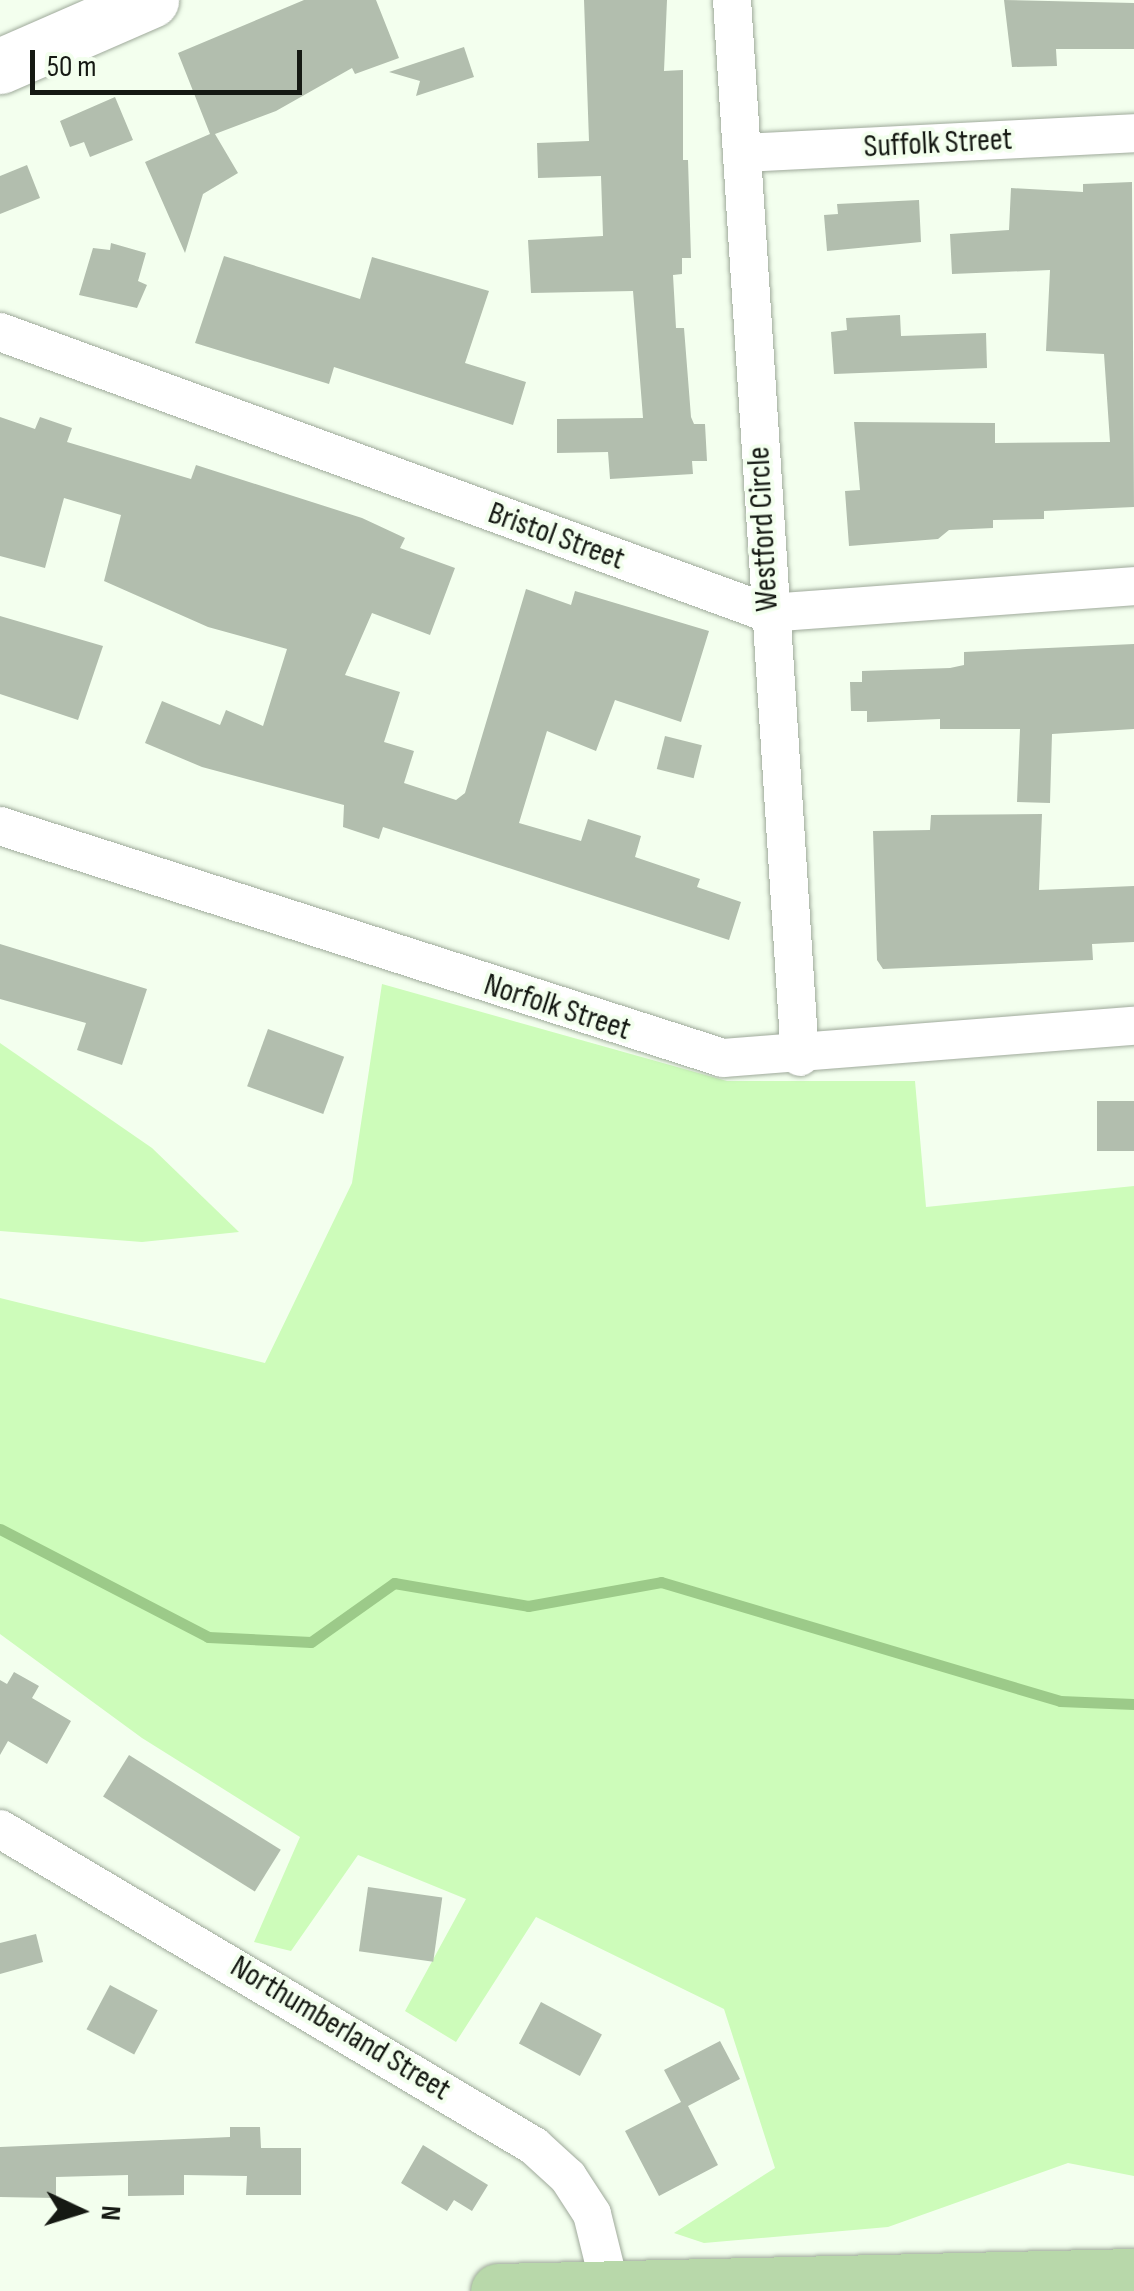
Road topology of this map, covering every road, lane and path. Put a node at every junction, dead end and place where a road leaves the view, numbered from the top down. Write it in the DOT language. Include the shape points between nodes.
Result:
graph roads {
  1 [pos="151,0"];
  2 [pos="732,0"];
  3 [pos="74,16"];
  4 [pos="0,66"];
  5 [pos="1134,133"];
  6 [pos="742,153"];
  7 [pos="0,332"];
  8 [pos="1134,586"];
  9 [pos="768,613"];
  10 [pos="0,826"];
  11 [pos="1134,1026"];
  12 [pos="800,1057"];
  13 [pos="0,1828"];
  14 [pos="1134,2276"];
  15 [pos="611,2290"];
  16 [pos="498,2291"];
  1 -- 3 [label="street"];
  2 -- 6 [label="street, Westford Circle"];
  3 -- 4 [label="street"];
  5 -- 6 [label="street, Suffolk Street"];
  6 -- 9 [label="street, Westford Circle"];
  7 -- 9 [label="street, Bristol Street"];
  8 -- 9 [label="street, Bristol Street"];
  9 -- 12 [label="street, Westford Circle"];
  10 -- 12 [label="street, Norfolk Street" via="702,1054"];
  11 -- 12 [label="street, Norfolk Street"];
  13 -- 15 [label="street, Northumberland Street" via="534,2146 568,2177 592,2214"];
  14 -- 15 [label="main road"];
  15 -- 16 [label="main road"];
}
